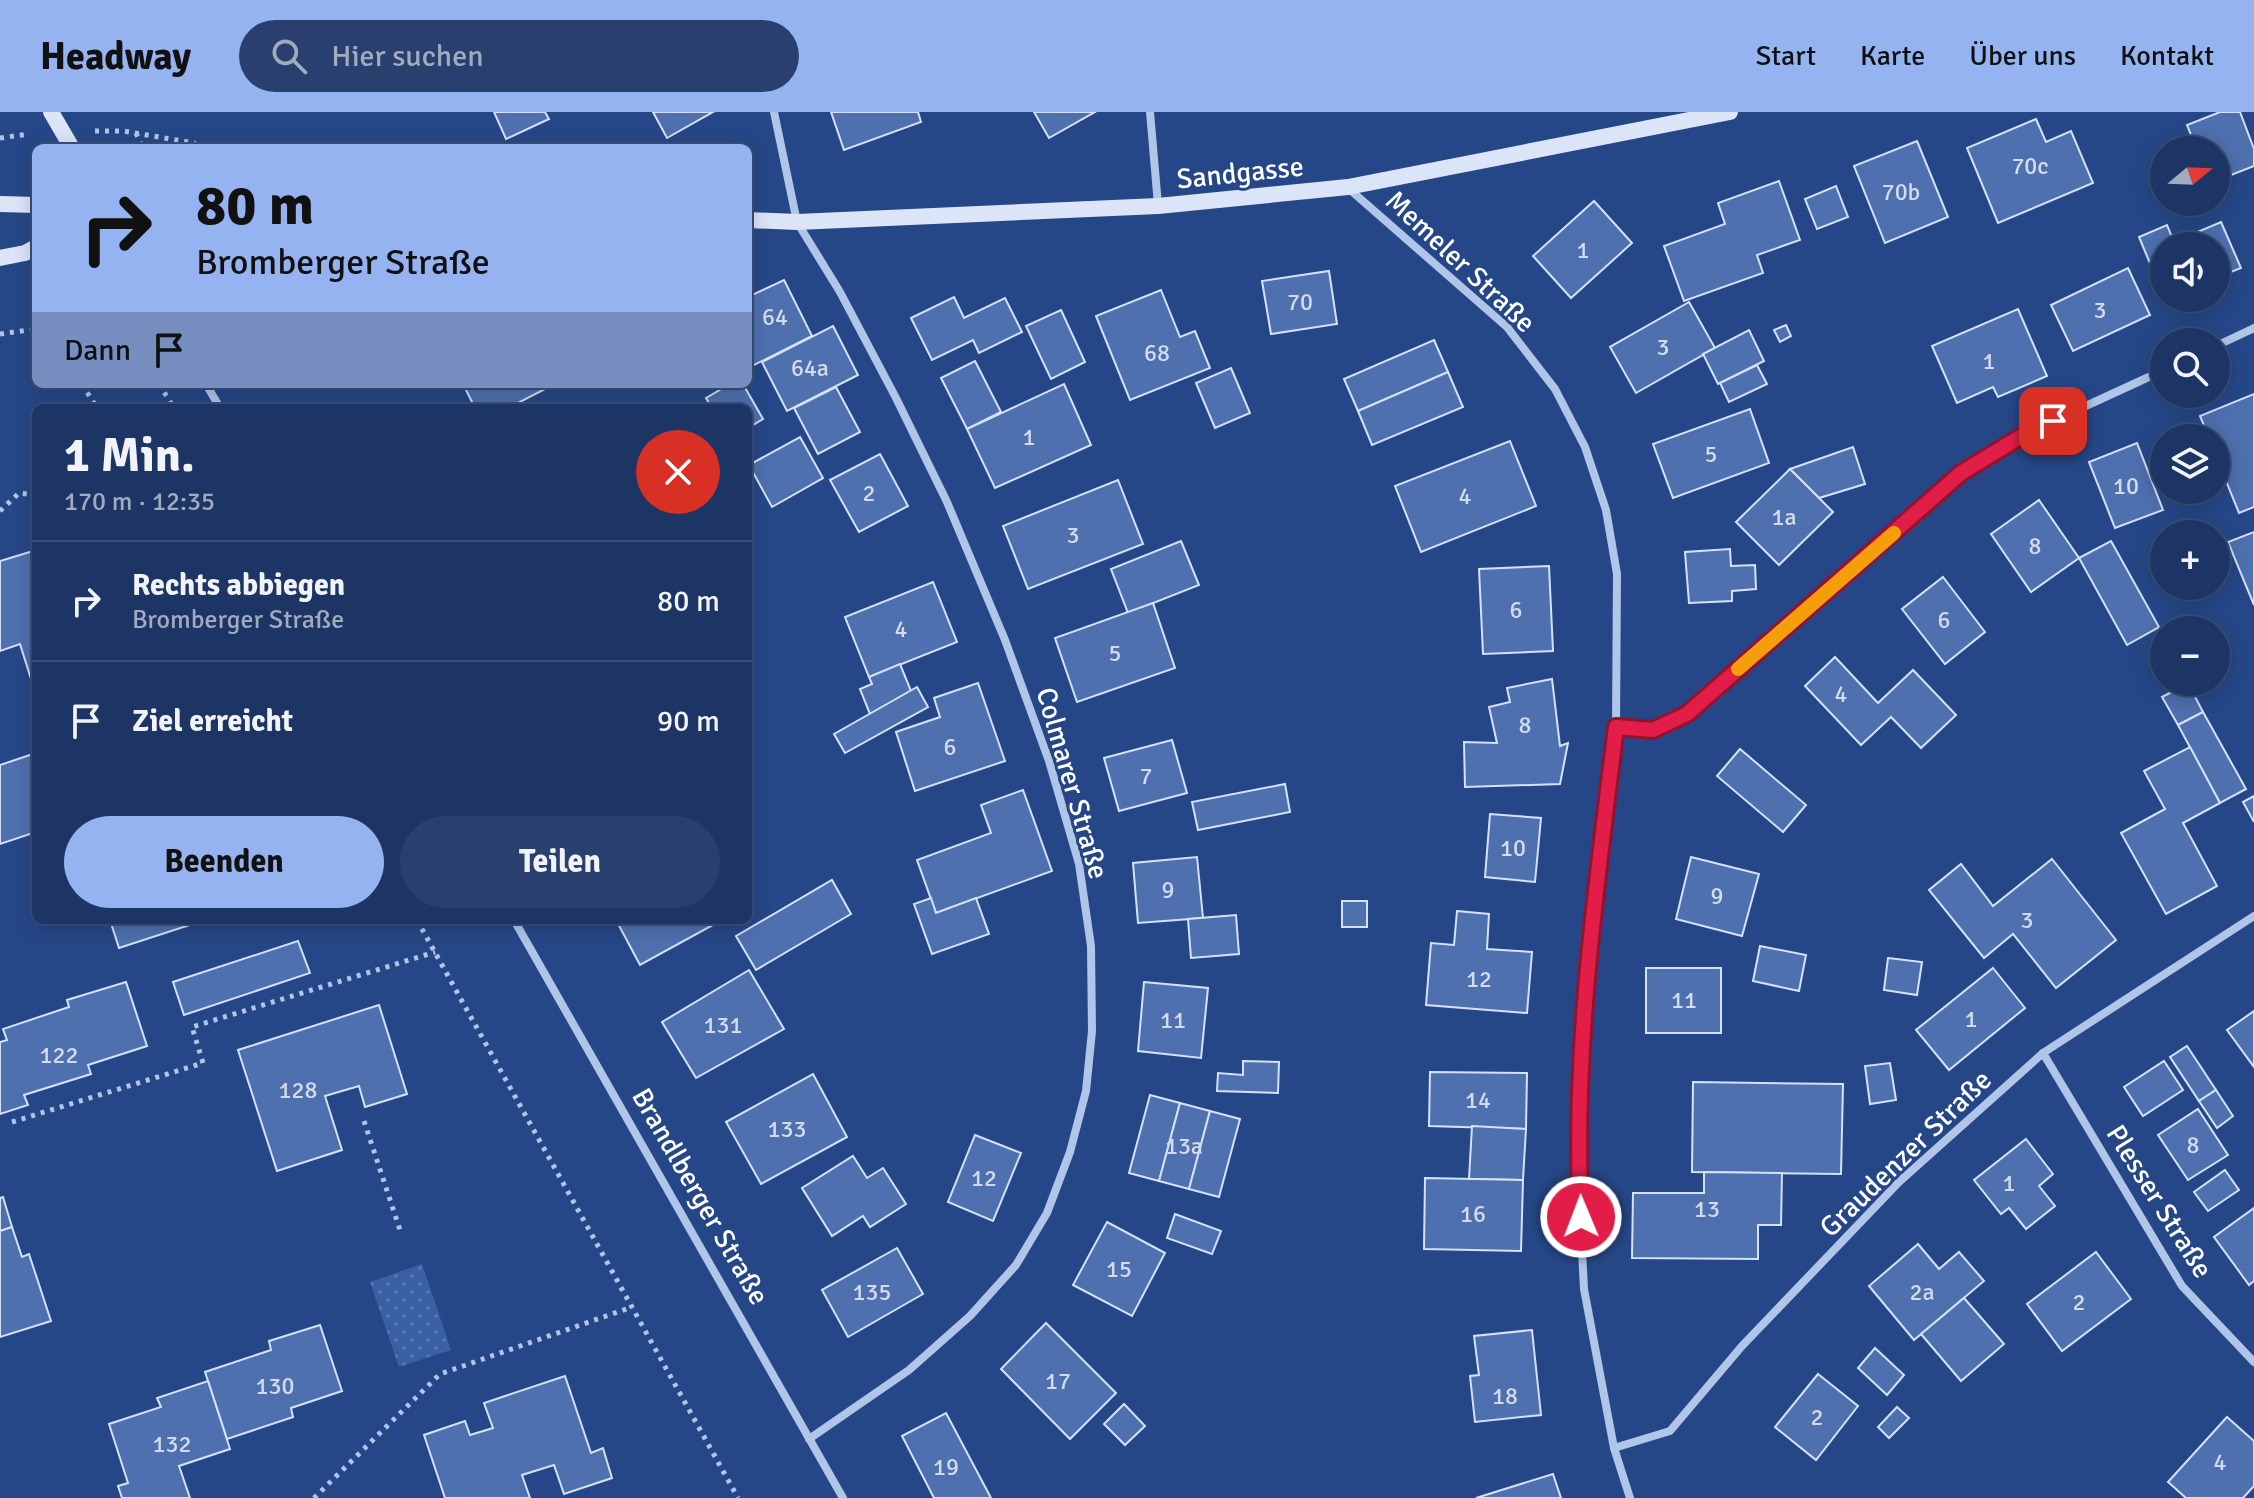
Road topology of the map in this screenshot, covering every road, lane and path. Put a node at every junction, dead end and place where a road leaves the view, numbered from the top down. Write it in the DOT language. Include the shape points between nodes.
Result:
graph roads {
  1 [pos="51,112"];
  2 [pos="774,112"];
  3 [pos="1150,112"];
  4 [pos="1730,112"];
  5 [pos="1663,119"];
  6 [pos="136,133"];
  7 [pos="70,144"];
  8 [pos="141,144"];
  9 [pos="1348,187"];
  10 [pos="0,204"];
  11 [pos="32,205"];
  12 [pos="1158,206"];
  13 [pos="752,220"];
  14 [pos="797,222"];
  15 [pos="32,249"];
  16 [pos="0,258"];
  17 [pos="2254,328"];
  18 [pos="32,330"];
  19 [pos="0,334"];
  20 [pos="2230,339"];
  21 [pos="2150,376"];
  22 [pos="32,495"];
  23 [pos="0,511"];
  24 [pos="1616,727"];
  25 [pos="2254,916"];
  26 [pos="419,924"];
  27 [pos="516,924"];
  28 [pos="435,952"];
  29 [pos="2043,1053"];
  30 [pos="364,1121"];
  31 [pos="12,1122"];
  32 [pos="400,1230"];
  33 [pos="632,1307"];
  34 [pos="2254,1362"];
  35 [pos="809,1439"];
  36 [pos="1614,1448"];
  37 [pos="314,1498"];
  38 [pos="738,1498"];
  39 [pos="843,1498"];
  40 [pos="1630,1498"];
  1 -- 7 [label="street"];
  2 -- 14 [label="street, Colmarer Straße"];
  3 -- 12 [label="street"];
  4 -- 5 [label="street, Sandgasse"];
  5 -- 9 [label="street, Sandgasse"];
  6 -- 8 [label="path"];
  9 -- 12 [label="street, Sandgasse"];
  9 -- 24 [label="street, Memeler Straße" via="1507,327 1555,389 1585,447 1606,510 1617,574"];
  10 -- 11 [label="street"];
  12 -- 14 [label="street, Sandgasse"];
  13 -- 14 [label="street, Sandgasse"];
  14 -- 35 [label="street, Colmarer Straße" via="840,292 915,437 1005,640 1079,864 1091,946 1092,1031 1086,1091 1070,1152 1047,1213 1016,1265 970,1316 909,1370"];
  15 -- 16 [label="street"];
  17 -- 20 [label="street"];
  18 -- 19 [label="path"];
  21 -- 24 [label="street" via="2025,434 1961,473 1687,714 1653,730"];
  22 -- 23 [label="path" via="19,493"];
  24 -- 36 [label="street, Memeler Straße" via="1595,899 1582,1063 1579,1193 1584,1289"];
  25 -- 29 [label="street, Graudenzer Straße"];
  26 -- 28 [label="path"];
  27 -- 35 [label="street, Brandlberger Straße"];
  28 -- 31 [label="path" via="192,1027 203,1063"];
  28 -- 33 [label="path"];
  29 -- 34 [label="street, Plesser Straße" via="2182,1286"];
  29 -- 36 [label="street, Graudenzer Straße" via="1899,1182 1742,1346 1670,1431"];
  30 -- 32 [label="path"];
  33 -- 37 [label="path" via="440,1374"];
  33 -- 38 [label="path"];
  35 -- 39 [label="street, Brandlberger Straße"];
  36 -- 40 [label="street, Memeler Straße"];
}
